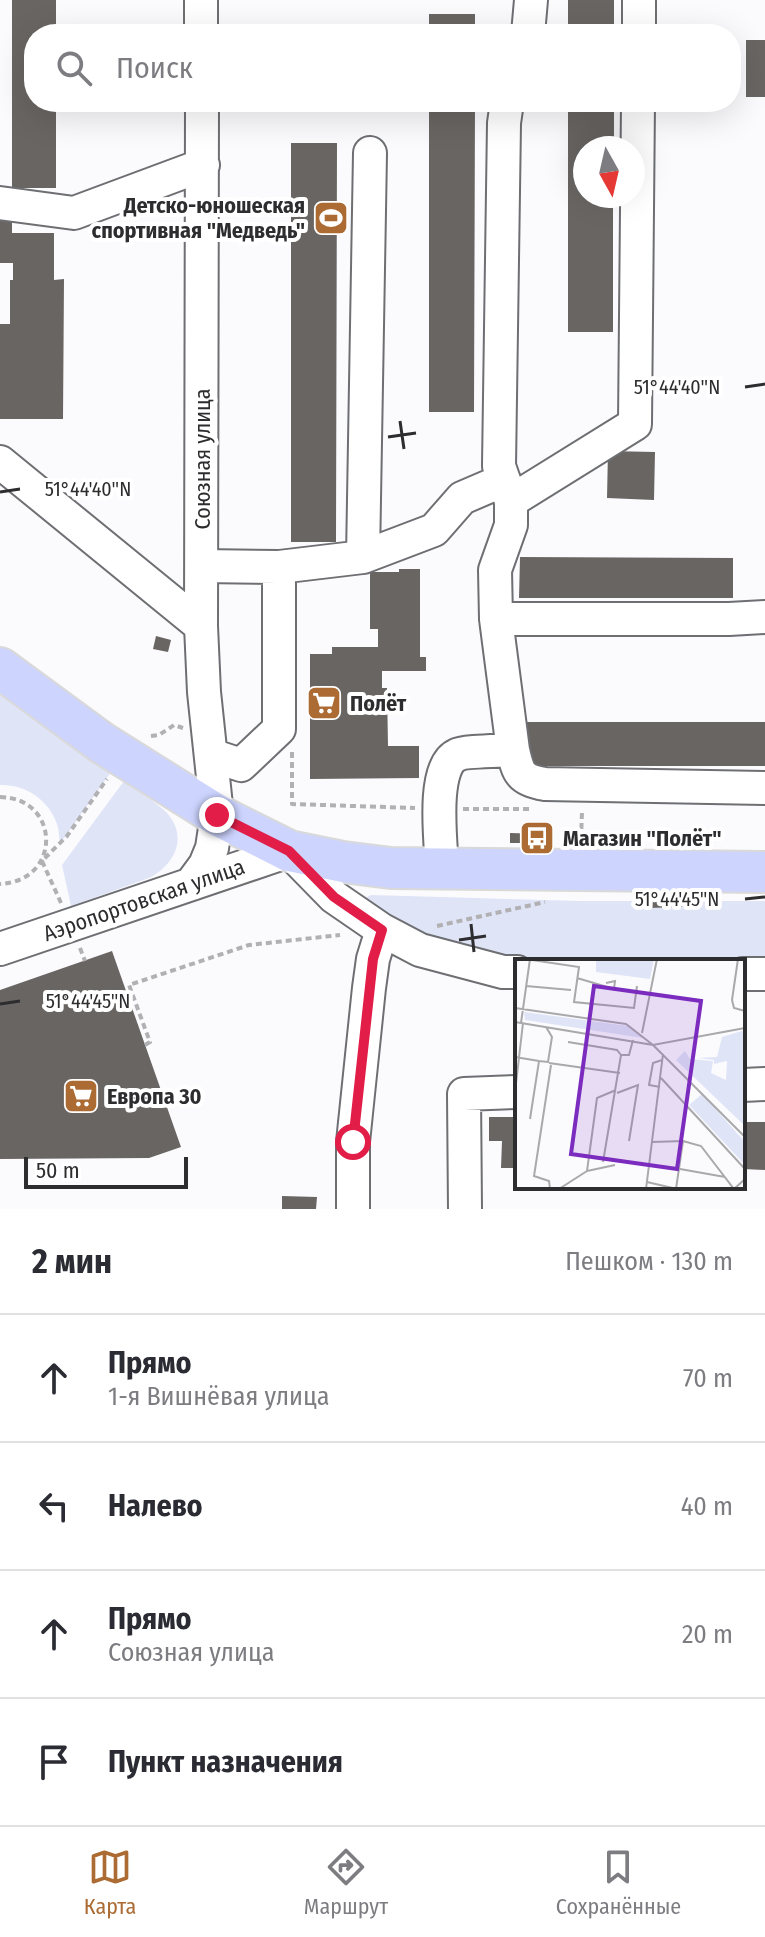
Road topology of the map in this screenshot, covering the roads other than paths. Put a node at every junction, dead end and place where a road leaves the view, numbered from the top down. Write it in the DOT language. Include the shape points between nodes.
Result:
graph roads {
  1 [pos="201,0"];
  2 [pos="531,0"];
  3 [pos="639,0"];
  4 [pos="201,24"];
  5 [pos="529,24"];
  6 [pos="639,24"];
  7 [pos="202,112"];
  8 [pos="506,112"];
  9 [pos="638,112"];
  10 [pos="370,153"];
  11 [pos="203,165"];
  12 [pos="0,203"];
  13 [pos="0,462"];
  14 [pos="507,491"];
  15 [pos="363,557"];
  16 [pos="202,566"];
  17 [pos="279,567"];
  18 [pos="765,617"];
  19 [pos="496,619"];
  20 [pos="201,626"];
  21 [pos="0,668"];
  22 [pos="513,750"];
  23 [pos="211,755"];
  24 [pos="765,788"];
  25 [pos="217,815"];
  26 [pos="289,851"];
  27 [pos="442,868"];
  28 [pos="765,872"];
  29 [pos="191,884"];
  30 [pos="382,930"];
  31 [pos="0,949"];
  32 [pos="510,972"];
  33 [pos="765,1084"];
  34 [pos="745,1085"];
  35 [pos="515,1092"];
  36 [pos="353,1209"];
  37 [pos="465,1209"];
  1 -- 4 [label="street"];
  2 -- 5 [label="street"];
  3 -- 6 [label="street"];
  7 -- 11 [label="street, Союзная улица"];
  8 -- 14 [label="street" via="499,466"];
  9 -- 14 [label="street" via="635,424"];
  10 -- 15 [label="street"];
  11 -- 12 [label="street" via="74,213"];
  11 -- 16 [label="street, Союзная улица"];
  13 -- 20 [label="street"];
  14 -- 15 [label="street" via="462,498 434,530"];
  14 -- 19 [label="street" via="511,525 495,570"];
  15 -- 17 [label="street"];
  16 -- 17 [label="street"];
  16 -- 20 [label="street, Союзная улица"];
  17 -- 23 [label="street" via="279,729 241,765"];
  18 -- 19 [label="street"];
  19 -- 22 [label="street"];
  20 -- 23 [label="street, Союзная улица"];
  21 -- 25 [label="main road" via="122,756"];
  22 -- 24 [label="street" via="518,771 545,784"];
  22 -- 27 [label="street" via="457,754 450,760 440,785"];
  23 -- 25 [label="street, Союзная улица"];
  25 -- 26 [label="main road"];
  25 -- 29 [label="street, Союзная улица" via="212,848"];
  26 -- 27 [label="main road" via="391,868"];
  26 -- 29 [label="street, Аэропортовская улица"];
  26 -- 30 [label="street" via="334,897"];
  27 -- 28 [label="main road"];
  29 -- 31 [label="street, Аэропортовская улица"];
  30 -- 32 [label="street" via="420,950"];
  30 -- 36 [label="street" via="373,959 353,1142"];
  33 -- 34 [label="street"];
  35 -- 37 [label="street" via="464,1094"];
}
